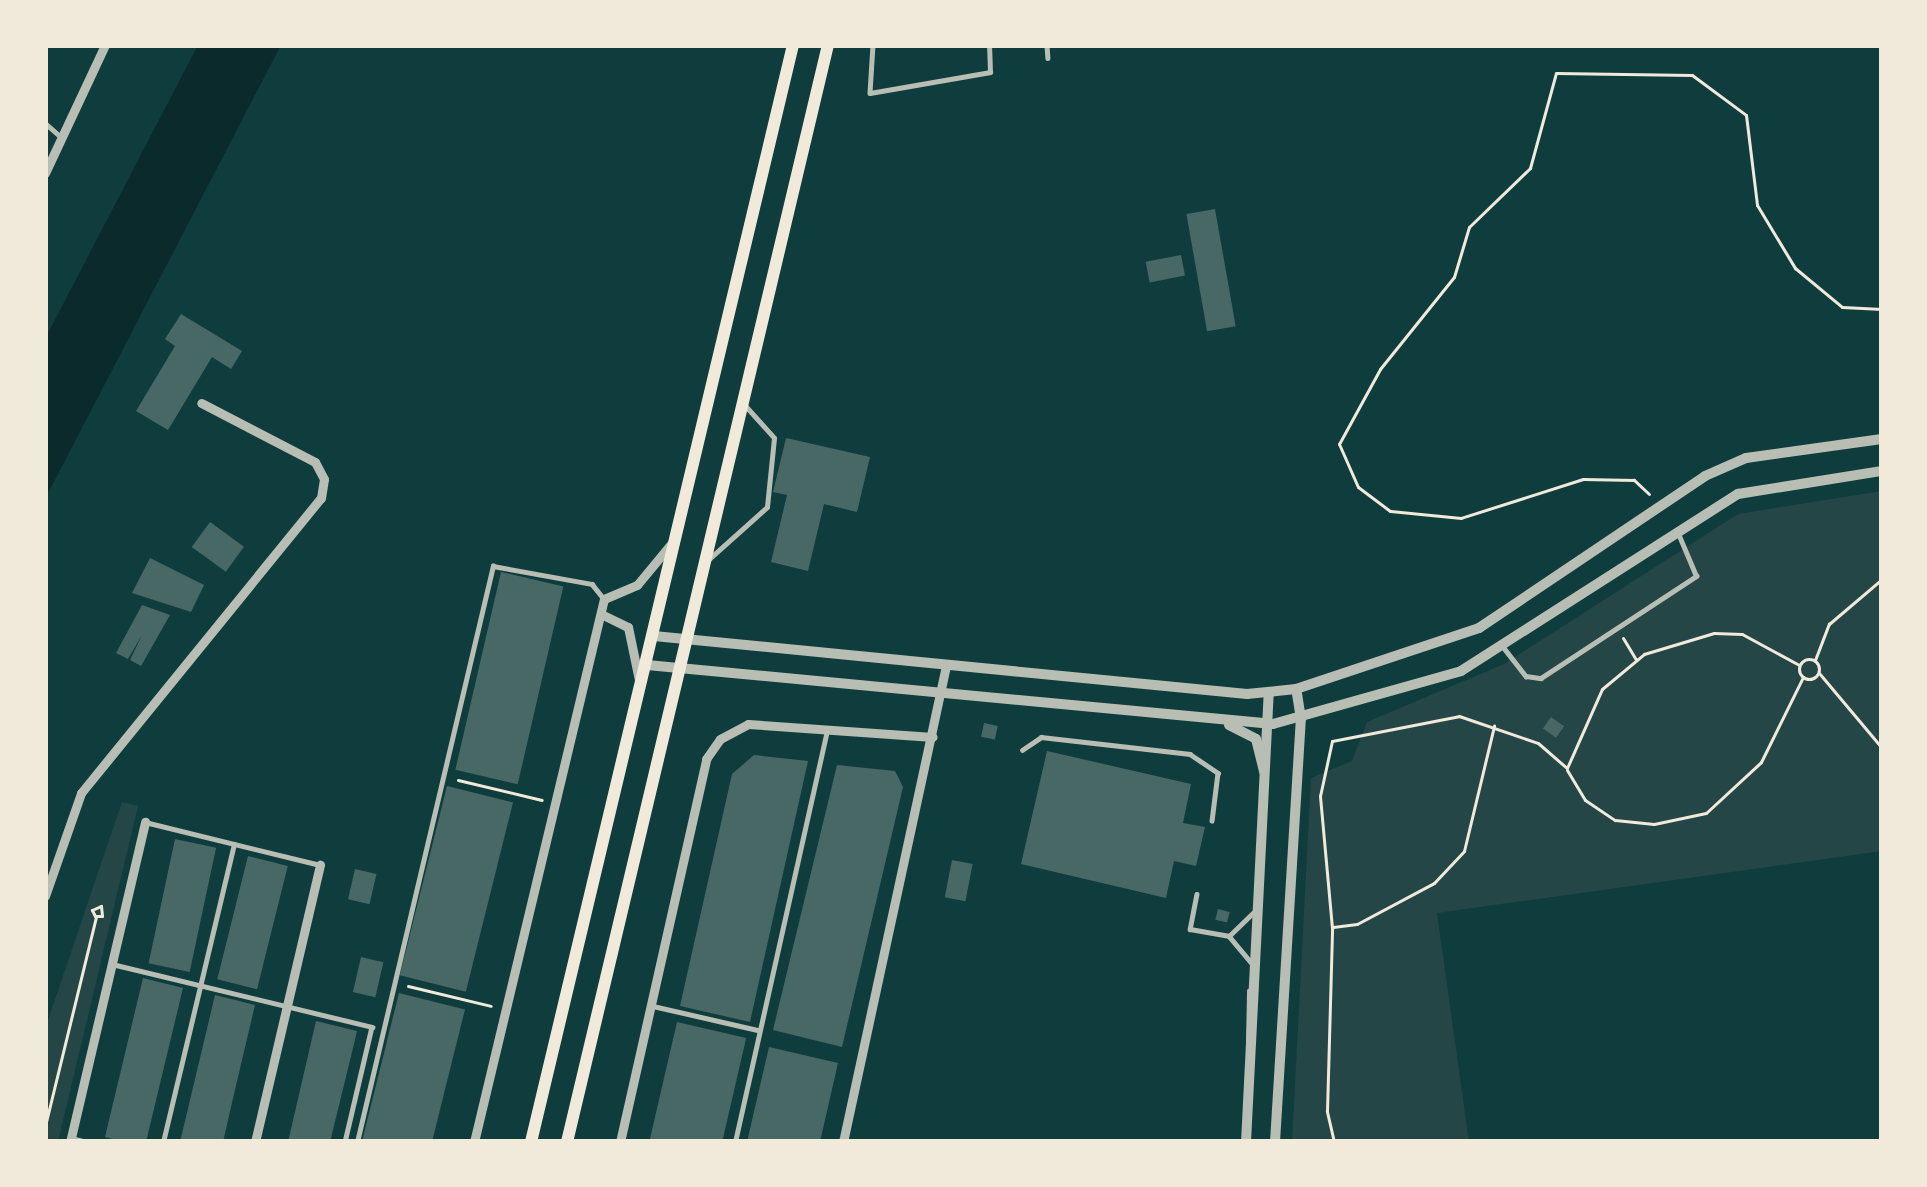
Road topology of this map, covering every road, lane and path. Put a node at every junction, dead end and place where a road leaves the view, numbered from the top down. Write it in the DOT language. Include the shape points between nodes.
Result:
graph roads {
  1 [pos="105,45"];
  2 [pos="793,45"];
  3 [pos="828,45"];
  4 [pos="873,45"];
  5 [pos="989,45"];
  6 [pos="1047,45"];
  7 [pos="1048,58"];
  8 [pos="45,123"];
  9 [pos="62,138"];
  10 [pos="45,173"];
  11 [pos="1882,310"];
  12 [pos="742,397"];
  13 [pos="201,403"];
  14 [pos="1882,439"];
  15 [pos="1882,471"];
  16 [pos="1658,504"];
  17 [pos="1676,530"];
  18 [pos="677,534"];
  19 [pos="702,564"];
  20 [pos="1882,579"];
  21 [pos="604,599"];
  22 [pos="601,614"];
  23 [pos="1616,626"];
  24 [pos="654,636"];
  25 [pos="684,642"];
  26 [pos="1504,648"];
  27 [pos="1636,660"];
  28 [pos="1815,660"];
  29 [pos="647,665"];
  30 [pos="1799,665"];
  31 [pos="946,667"];
  32 [pos="678,671"];
  33 [pos="1819,673"];
  34 [pos="1803,677"];
  35 [pos="1296,689"];
  36 [pos="641,692"];
  37 [pos="1269,693"];
  38 [pos="942,696"];
  39 [pos="1213,719"];
  40 [pos="1300,719"];
  41 [pos="1273,724"];
  42 [pos="1494,724"];
  43 [pos="827,730"];
  44 [pos="933,736"];
  45 [pos="1882,748"];
  46 [pos="1022,750"];
  47 [pos="1567,768"];
  48 [pos="444,777"];
  49 [pos="1268,799"];
  50 [pos="555,803"];
  51 [pos="1212,821"];
  52 [pos="145,822"];
  53 [pos="234,844"];
  54 [pos="1264,854"];
  55 [pos="320,865"];
  56 [pos="1197,894"];
  57 [pos="45,896"];
  58 [pos="96,917"];
  59 [pos="1332,928"];
  60 [pos="1229,936"];
  61 [pos="112,964"];
  62 [pos="394,982"];
  63 [pos="200,986"];
  64 [pos="652,1006"];
  65 [pos="287,1007"];
  66 [pos="506,1010"];
  67 [pos="760,1030"];
  68 [pos="1252,1049"];
  69 [pos="45,1126"];
  70 [pos="70,1140"];
  71 [pos="87,1142"];
  72 [pos="163,1142"];
  73 [pos="254,1142"];
  74 [pos="345,1142"];
  75 [pos="357,1142"];
  76 [pos="474,1142"];
  77 [pos="531,1142"];
  78 [pos="567,1142"];
  79 [pos="620,1142"];
  80 [pos="735,1142"];
  81 [pos="843,1142"];
  82 [pos="1246,1142"];
  83 [pos="1275,1142"];
  84 [pos="1334,1142"];
  1 -- 9 [label="street"];
  2 -- 18 [label="main road"];
  3 -- 12 [label="main road"];
  4 -- 5 [label="lane" via="870,93 990,71"];
  6 -- 7 [label="lane"];
  8 -- 9 [label="lane"];
  9 -- 10 [label="street"];
  11 -- 16 [label="path" via="1843,307 1795,268 1757,205 1747,115 1692,75 1556,73 1530,168 1469,226 1454,278 1380,369 1339,443 1358,487 1390,511 1461,518 1583,479 1634,480"];
  12 -- 19 [label="main road"];
  12 -- 19 [label="lane" via="774,438 767,507"];
  13 -- 57 [label="street" via="314,462 325,479 321,498 80,793"];
  14 -- 16 [label="street" via="1746,458"];
  15 -- 17 [label="street" via="1738,494"];
  16 -- 35 [label="street" via="1479,628"];
  17 -- 23 [label="lane" via="1696,576"];
  17 -- 26 [label="street"];
  18 -- 21 [label="street" via="655,571"];
  18 -- 24 [label="main road"];
  19 -- 25 [label="main road"];
  20 -- 28 [label="path" via="1829,624"];
  21 -- 22 [label="street"];
  21 -- 48 [label="lane" via="592,584 496,562"];
  22 -- 36 [label="street" via="628,627"];
  22 -- 50 [label="street"];
  23 -- 26 [label="lane" via="1533,680"];
  23 -- 27 [label="path"];
  24 -- 25 [label="street"];
  24 -- 29 [label="main road"];
  25 -- 31 [label="street"];
  25 -- 32 [label="main road"];
  26 -- 40 [label="street" via="1461,670"];
  27 -- 30 [label="path" via="1714,632 1760,641"];
  27 -- 47 [label="path" via="1602,689"];
  28 -- 30 [label="path"];
  28 -- 33 [label="path"];
  29 -- 32 [label="street"];
  29 -- 36 [label="main road"];
  30 -- 34 [label="path"];
  31 -- 37 [label="street"];
  31 -- 38 [label="street"];
  32 -- 38 [label="street"];
  32 -- 78 [label="main road"];
  33 -- 34 [label="path"];
  33 -- 45 [label="path"];
  34 -- 47 [label="path" via="1762,762 1706,813 1654,824 1615,820 1585,800"];
  35 -- 37 [label="street"];
  35 -- 40 [label="street"];
  36 -- 77 [label="main road"];
  37 -- 41 [label="street"];
  38 -- 39 [label="street"];
  38 -- 44 [label="street"];
  39 -- 41 [label="street"];
  39 -- 49 [label="street" via="1256,739"];
  40 -- 41 [label="street"];
  40 -- 83 [label="street"];
  41 -- 49 [label="street"];
  42 -- 47 [label="path" via="1538,743"];
  42 -- 59 [label="path" via="1465,851 1434,884 1357,924"];
  42 -- 59 [label="path" via="1460,716 1412,721 1332,741 1320,796"];
  43 -- 44 [label="street"];
  43 -- 64 [label="street" via="748,724 706,759"];
  43 -- 67 [label="lane"];
  44 -- 81 [label="street"];
  46 -- 51 [label="lane" via="1041,737 1190,754 1218,773"];
  48 -- 50 [label="path"];
  48 -- 62 [label="lane"];
  49 -- 54 [label="street"];
  50 -- 66 [label="street"];
  52 -- 53 [label="lane"];
  52 -- 61 [label="street"];
  53 -- 55 [label="lane"];
  53 -- 63 [label="lane"];
  54 -- 60 [label="lane" via="1250,922"];
  54 -- 68 [label="street"];
  55 -- 65 [label="street"];
  56 -- 60 [label="lane" via="1190,928"];
  58 -- 69 [label="path"];
  59 -- 84 [label="path" via="1327,1111"];
  60 -- 68 [label="lane" via="1251,961 1245,1032"];
  61 -- 63 [label="lane"];
  61 -- 70 [label="street"];
  62 -- 66 [label="path"];
  62 -- 75 [label="lane"];
  63 -- 65 [label="lane"];
  63 -- 72 [label="lane"];
  64 -- 67 [label="lane"];
  64 -- 79 [label="street"];
  65 -- 73 [label="street"];
  65 -- 74 [label="lane" via="372,1027"];
  66 -- 76 [label="street"];
  67 -- 80 [label="lane"];
  68 -- 82 [label="street"];
  70 -- 71 [label="lane"];
}
